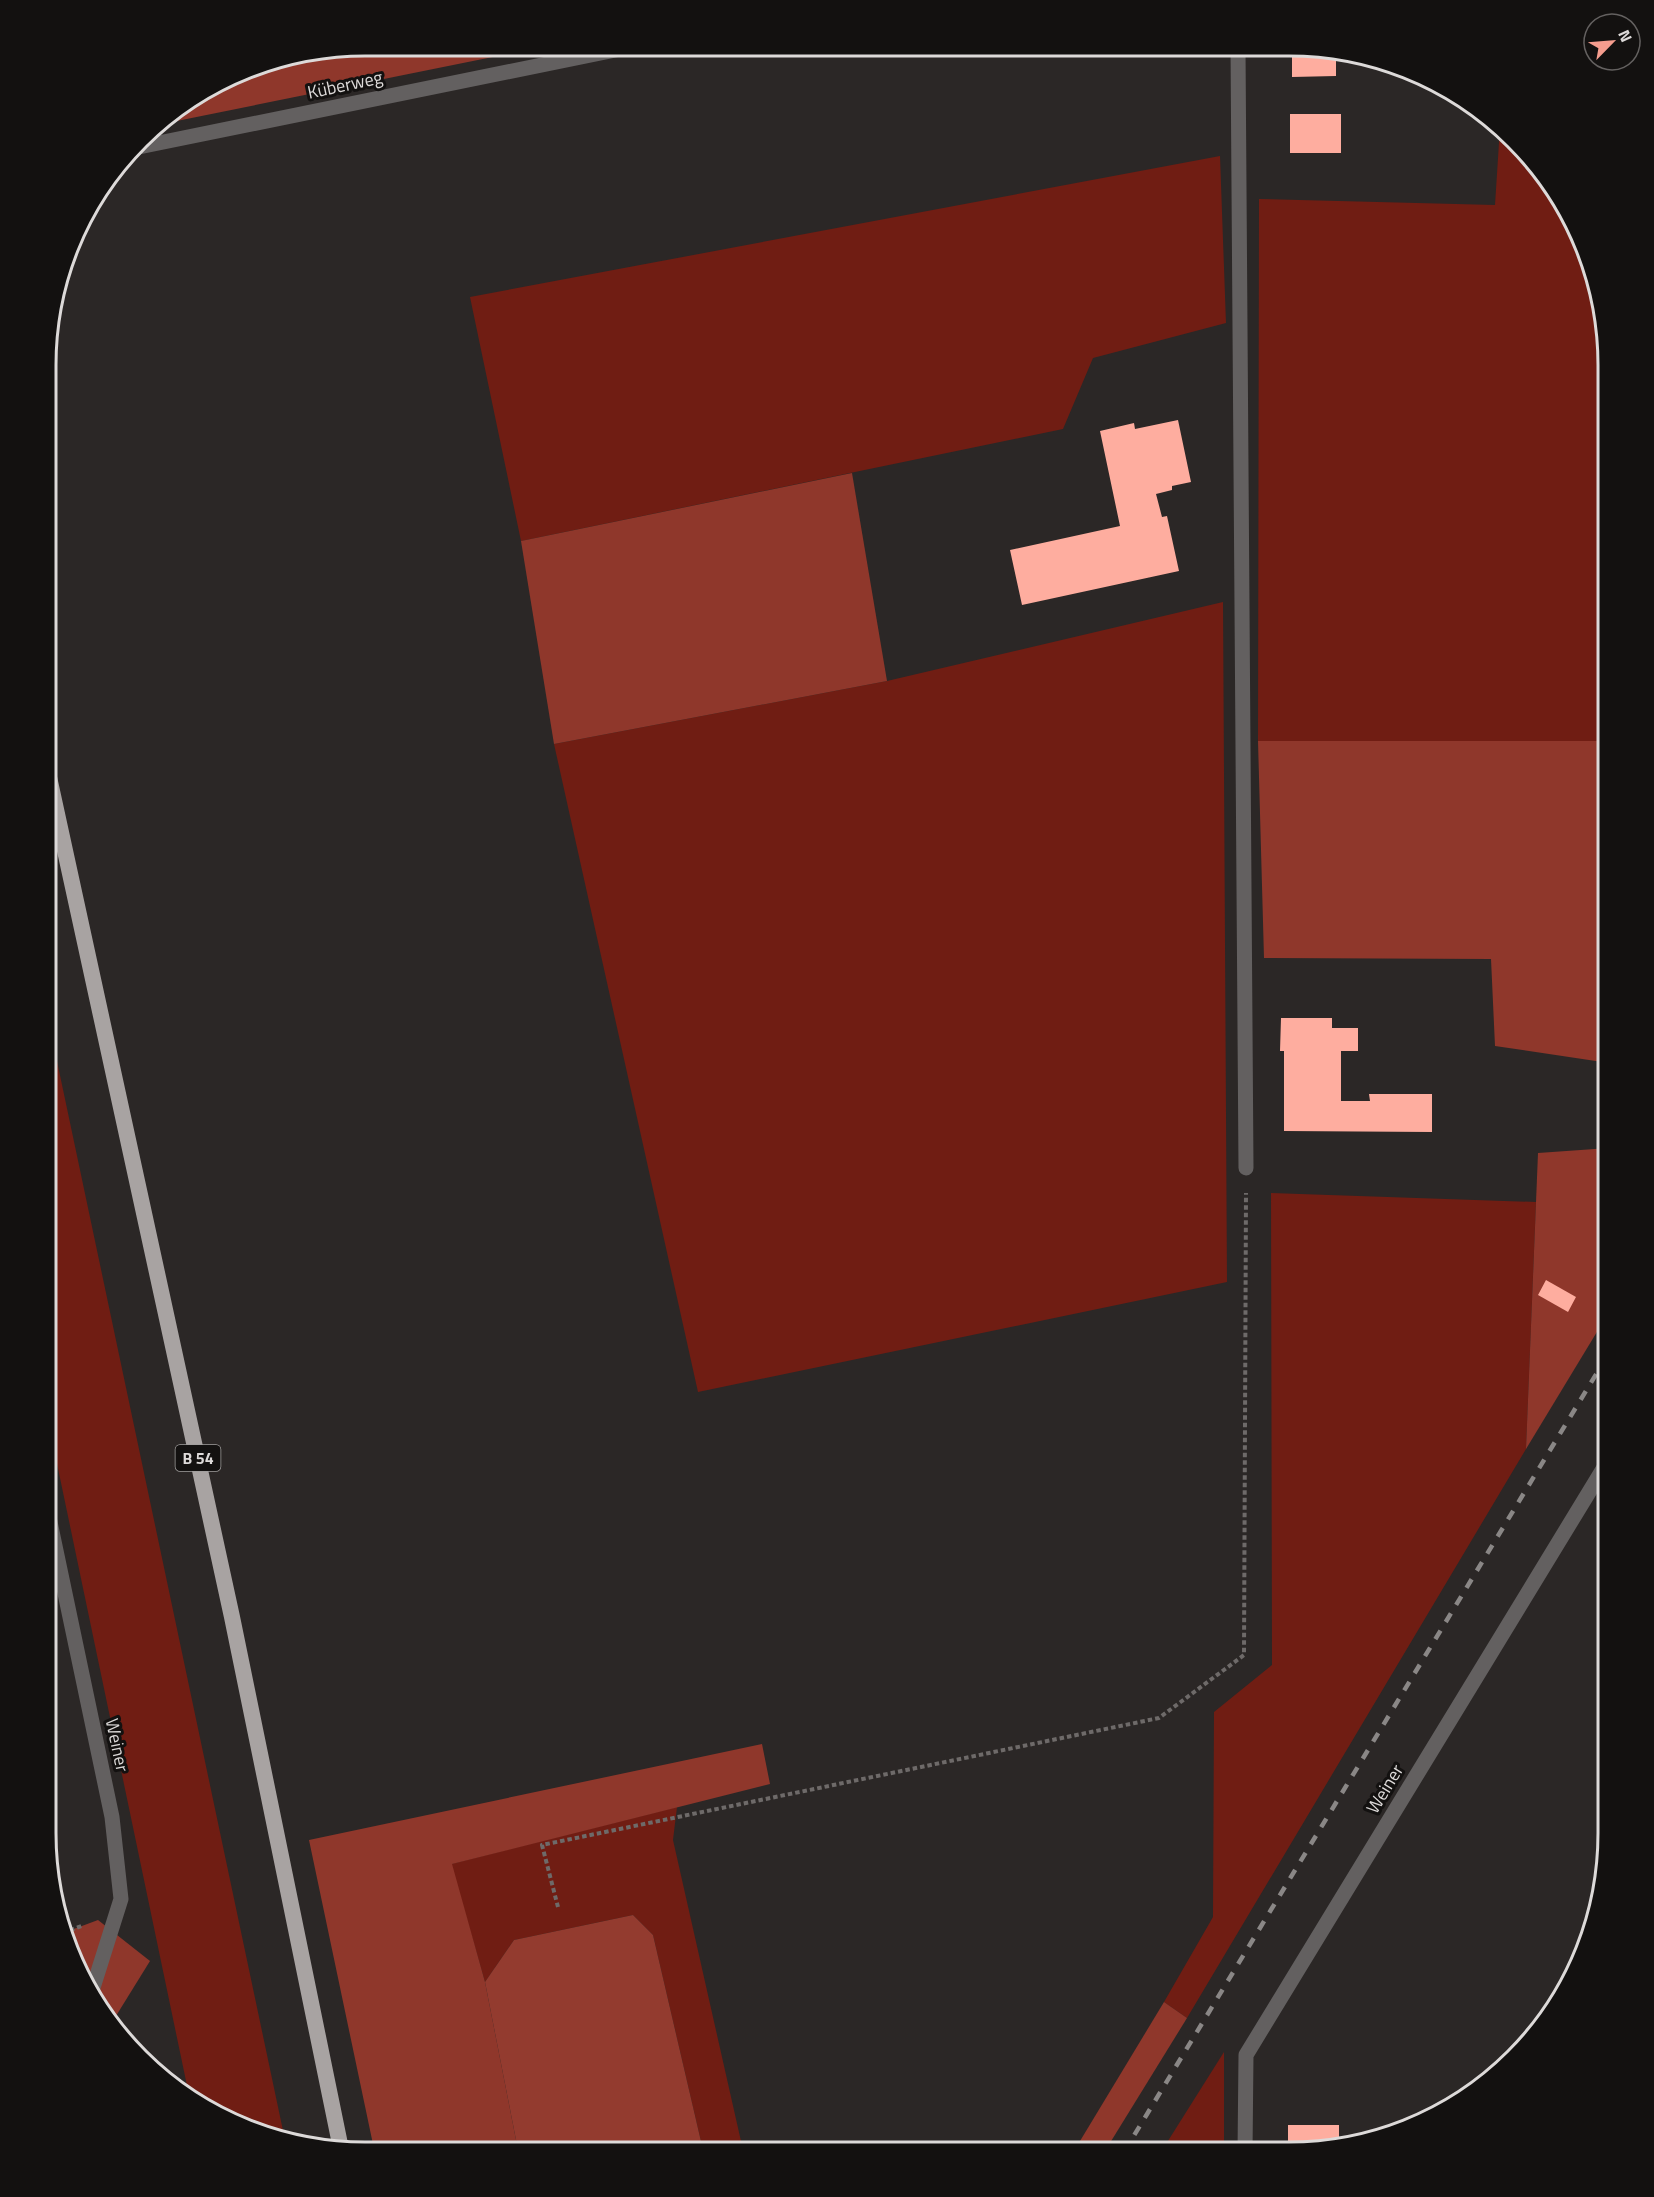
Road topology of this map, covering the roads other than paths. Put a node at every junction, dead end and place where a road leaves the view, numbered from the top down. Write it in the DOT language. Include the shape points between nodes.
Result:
graph roads {
  1 [pos="586,56"];
  2 [pos="1238,56"];
  3 [pos="147,145"];
  4 [pos="56,809"];
  5 [pos="1246,1168"];
  6 [pos="1598,1477"];
  7 [pos="56,1551"];
  8 [pos="95,1983"];
  9 [pos="339,2141"];
  10 [pos="1245,2142"];
  1 -- 3 [label="street, Küberweg"];
  2 -- 5 [label="street"];
  4 -- 9 [label="highway, B 54" via="232,1617"];
  6 -- 10 [label="street, Weiner" via="1246,2055"];
  7 -- 8 [label="street, Weiner" via="112,1817 121,1899"];
}
